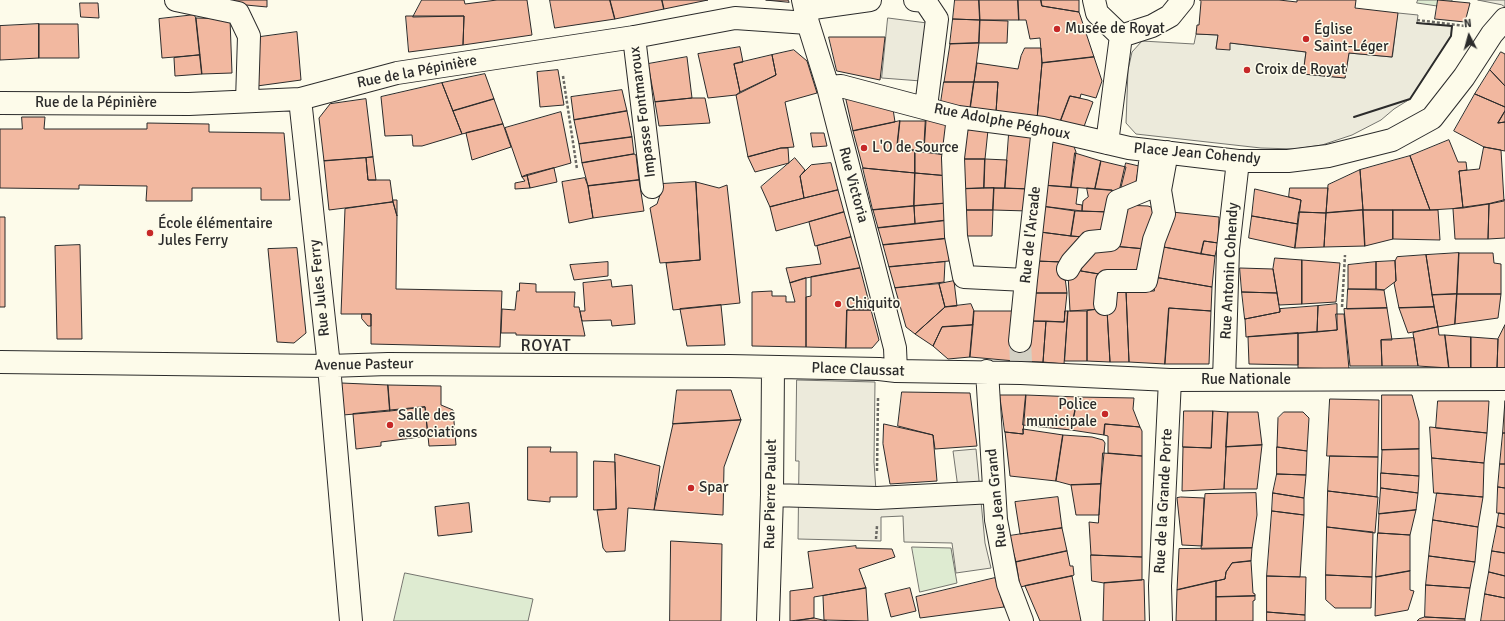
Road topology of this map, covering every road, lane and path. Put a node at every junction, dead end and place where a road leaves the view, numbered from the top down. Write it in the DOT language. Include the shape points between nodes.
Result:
graph roads {
  1 [pos="176,0"];
  2 [pos="870,0"];
  3 [pos="915,0"];
  4 [pos="1094,0"];
  5 [pos="1183,0"];
  6 [pos="806,11"];
  7 [pos="1417,20"];
  8 [pos="1498,26"];
  9 [pos="1121,36"];
  10 [pos="634,37"];
  11 [pos="558,48"];
  12 [pos="828,87"];
  13 [pos="300,98"];
  14 [pos="247,101"];
  15 [pos="0,103"];
  16 [pos="926,108"];
  17 [pos="958,117"];
  18 [pos="1043,128"];
  19 [pos="1107,143"];
  20 [pos="1159,151"];
  21 [pos="1238,161"];
  22 [pos="577,169"];
  23 [pos="652,187"];
  24 [pos="1345,254"];
  25 [pos="1068,269"];
  26 [pos="1026,280"];
  27 [pos="1105,304"];
  28 [pos="1342,307"];
  29 [pos="1021,358"];
  30 [pos="0,362"];
  31 [pos="329,366"];
  32 [pos="729,366"];
  33 [pos="773,368"];
  34 [pos="887,370"];
  35 [pos="987,371"];
  36 [pos="1505,379"];
  37 [pos="1170,380"];
  38 [pos="1224,380"];
  39 [pos="994,492"];
  40 [pos="772,495"];
  41 [pos="877,498"];
  42 [pos="876,538"];
  43 [pos="351,621"];
  44 [pos="768,621"];
  45 [pos="1022,621"];
  46 [pos="1161,621"];
  1 -- 14 [label="street" via="238,13 249,36"];
  2 -- 6 [label="street, Rue de la Pépinière"];
  3 -- 16 [label="street" via="924,1 937,19"];
  4 -- 9 [label="street" via="1097,13"];
  5 -- 9 [label="street" via="1170,16 1152,26"];
  6 -- 10 [label="street, Rue de la Pépinière" via="735,18"];
  6 -- 12 [label="street, Rue Victoria"];
  7 -- 8 [label="path"];
  8 -- 21 [label="street, Place Jean Cohendy" via="1464,77 1432,118 1392,140 1328,156 1288,161"];
  9 -- 19 [label="street"];
  10 -- 11 [label="street, Rue de la Pépinière"];
  10 -- 23 [label="street, Impasse Fontmaroux"];
  11 -- 13 [label="street, Rue de la Pépinière" via="397,73"];
  11 -- 22 [label="path"];
  12 -- 16 [label="street, Rue Adolphe Péghoux" via="841,86"];
  12 -- 34 [label="street, Rue Victoria" via="895,348"];
  13 -- 14 [label="street, Rue de la Pépinière"];
  13 -- 31 [label="street, Rue Jules Ferry"];
  14 -- 15 [label="street, Rue de la Pépinière" via="189,104"];
  16 -- 17 [label="street, Rue Adolphe Péghoux"];
  17 -- 18 [label="street, Rue Adolphe Péghoux"];
  17 -- 26 [label="street" via="953,158 956,236 964,277"];
  18 -- 19 [label="street, Rue Adolphe Péghoux"];
  18 -- 26 [label="street, Rue de l'Arcade"];
  19 -- 20 [label="street, Place Jean Cohendy"];
  20 -- 21 [label="street, Place Jean Cohendy"];
  20 -- 25 [label="street" via="1147,189 1118,201 1110,240 1090,242"];
  20 -- 27 [label="street" via="1160,190 1164,214 1154,240 1146,281 1107,281"];
  21 -- 38 [label="street, Rue Antonin Cohendy" via="1228,249"];
  24 -- 28 [label="path"];
  26 -- 29 [label="street, Rue de l'Arcade"];
  29 -- 35 [label="street, Rue Nationale"];
  29 -- 37 [label="street, Rue Nationale"];
  30 -- 31 [label="street, Avenue Pasteur"];
  31 -- 32 [label="street, Avenue Pasteur"];
  31 -- 43 [label="street, Rue Jules Ferry"];
  32 -- 33 [label="street, Place Claussat"];
  33 -- 34 [label="street, Place Claussat"];
  33 -- 40 [label="street, Rue Pierre Paulet"];
  34 -- 35 [label="street, Place Claussat"];
  34 -- 41 [label="path"];
  35 -- 39 [label="street, Rue Jean Grand"];
  36 -- 38 [label="street, Rue Nationale"];
  37 -- 38 [label="street, Rue Nationale"];
  37 -- 46 [label="street, Rue de la Grande Porte"];
  39 -- 41 [label="street"];
  39 -- 45 [label="street, Rue Jean Grand" via="996,520 1008,584"];
  40 -- 41 [label="street"];
  40 -- 44 [label="street, Rue Pierre Paulet"];
  41 -- 42 [label="path"];
}
